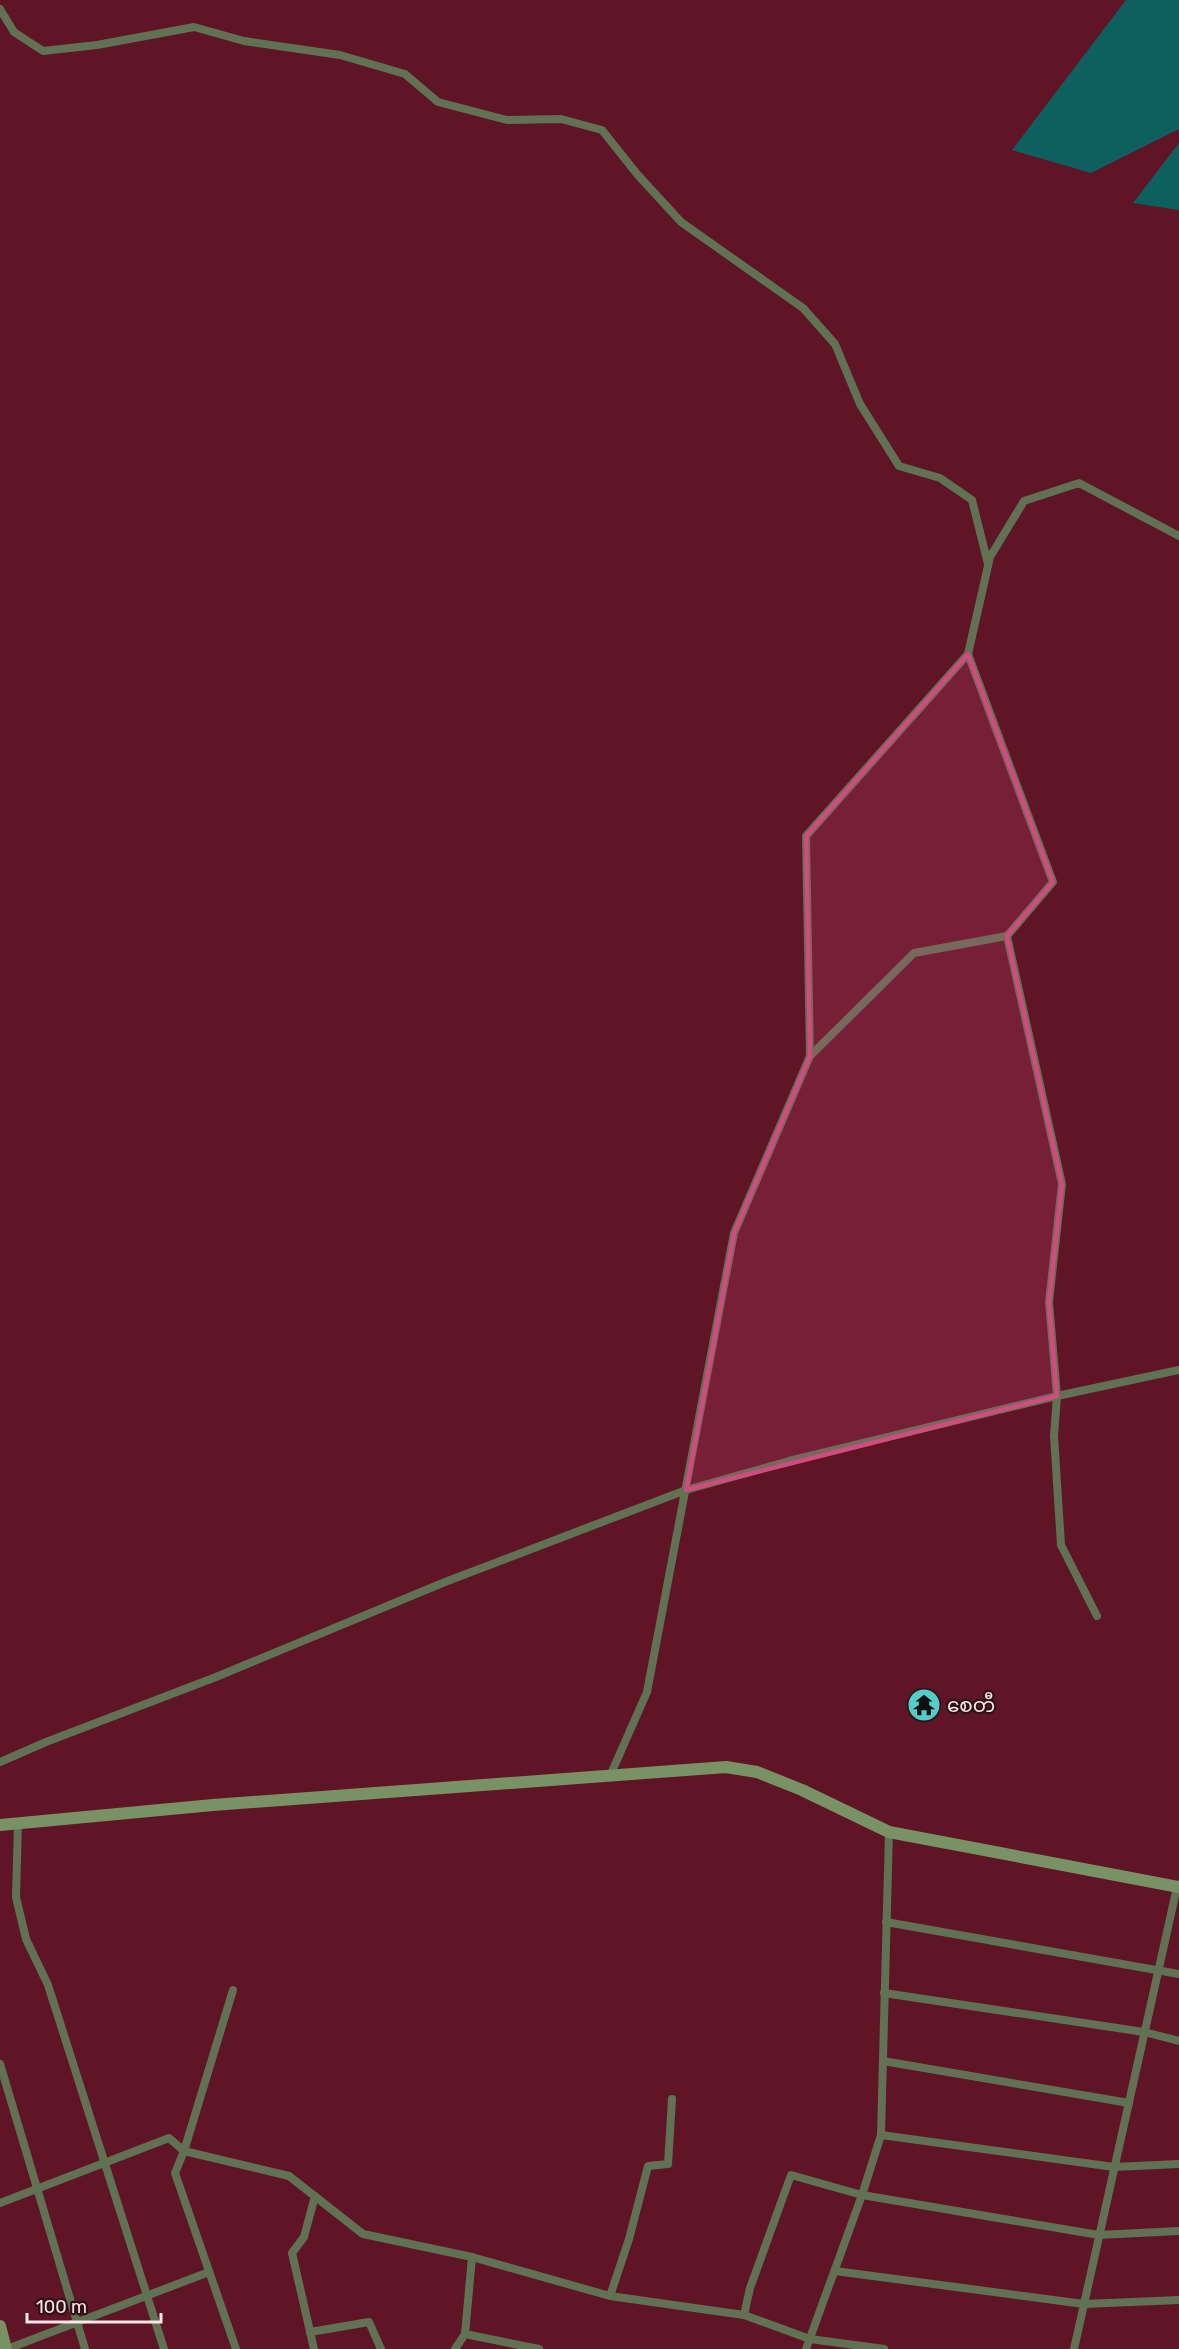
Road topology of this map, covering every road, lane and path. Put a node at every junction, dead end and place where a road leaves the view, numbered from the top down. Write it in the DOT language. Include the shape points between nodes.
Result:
graph roads {
  1 [pos="0,9"];
  2 [pos="1179,536"];
  3 [pos="988,564"];
  4 [pos="968,654"];
  5 [pos="1007,936"];
  6 [pos="810,1056"];
  7 [pos="1179,1370"];
  8 [pos="1057,1396"];
  9 [pos="686,1490"];
  10 [pos="1097,1616"];
  11 [pos="0,1762"];
  12 [pos="610,1776"];
  13 [pos="18,1823"];
  14 [pos="0,1825"];
  15 [pos="889,1832"];
  16 [pos="1178,1887"];
  17 [pos="886,1922"];
  18 [pos="1158,1970"];
  19 [pos="1179,1974"];
  20 [pos="233,1990"];
  21 [pos="884,1994"];
  22 [pos="1144,2032"];
  23 [pos="1179,2040"];
  24 [pos="883,2061"];
  25 [pos="0,2064"];
  26 [pos="672,2099"];
  27 [pos="1129,2103"];
  28 [pos="880,2135"];
  29 [pos="184,2151"];
  30 [pos="105,2162"];
  31 [pos="1179,2164"];
  32 [pos="1114,2167"];
  33 [pos="37,2188"];
  34 [pos="315,2196"];
  35 [pos="862,2196"];
  36 [pos="0,2203"];
  37 [pos="1179,2231"];
  38 [pos="1099,2235"];
  39 [pos="472,2257"];
  40 [pos="835,2271"];
  41 [pos="209,2272"];
  42 [pos="610,2296"];
  43 [pos="148,2297"];
  44 [pos="1179,2300"];
  45 [pos="1084,2304"];
  46 [pos="744,2315"];
  47 [pos="77,2323"];
  48 [pos="0,2326"];
  49 [pos="310,2332"];
  50 [pos="465,2334"];
  51 [pos="810,2339"];
  52 [pos="6,2349"];
  53 [pos="85,2349"];
  54 [pos="164,2349"];
  55 [pos="236,2349"];
  56 [pos="315,2349"];
  57 [pos="381,2349"];
  58 [pos="454,2349"];
  59 [pos="539,2349"];
  60 [pos="806,2349"];
  61 [pos="884,2349"];
  62 [pos="1074,2349"];
  1 -- 3 [label="street" via="14,32 43,51 194,27 244,41 340,56 405,74 438,102 507,120 561,119 602,130 681,222 803,308 835,344 860,404 899,465 940,478 972,500"];
  2 -- 3 [label="street" via="1079,483 1024,501"];
  3 -- 4 [label="street"];
  4 -- 5 [label="street" via="1053,882"];
  4 -- 6 [label="street" via="806,836"];
  5 -- 6 [label="street" via="914,953"];
  5 -- 8 [label="street" via="1062,1184 1048,1302"];
  6 -- 9 [label="street" via="734,1233"];
  7 -- 8 [label="street"];
  8 -- 9 [label="street"];
  8 -- 10 [label="street" via="1054,1436 1061,1545"];
  9 -- 11 [label="street" via="445,1582"];
  9 -- 12 [label="street" via="647,1692"];
  12 -- 13 [label="main road"];
  12 -- 15 [label="main road" via="726,1767 757,1772"];
  13 -- 14 [label="main road"];
  13 -- 30 [label="street" via="16,1897 26,1939 48,1985"];
  15 -- 16 [label="main road"];
  15 -- 17 [label="street"];
  16 -- 18 [label="street"];
  17 -- 18 [label="street"];
  17 -- 21 [label="street"];
  18 -- 19 [label="street"];
  18 -- 22 [label="street"];
  20 -- 29 [label="street"];
  21 -- 22 [label="street"];
  21 -- 24 [label="street"];
  22 -- 23 [label="street"];
  22 -- 27 [label="street"];
  24 -- 27 [label="street"];
  24 -- 28 [label="street"];
  25 -- 33 [label="street"];
  26 -- 42 [label="street" via="668,2164 648,2166"];
  27 -- 32 [label="street"];
  28 -- 32 [label="street"];
  28 -- 35 [label="street"];
  29 -- 30 [label="street" via="169,2138"];
  29 -- 34 [label="street" via="289,2176"];
  29 -- 41 [label="street" via="175,2173"];
  30 -- 33 [label="street"];
  30 -- 43 [label="street"];
  31 -- 32 [label="street"];
  32 -- 38 [label="street"];
  33 -- 36 [label="street"];
  33 -- 47 [label="street"];
  34 -- 39 [label="street" via="363,2234"];
  34 -- 49 [label="street" via="304,2237 292,2253"];
  35 -- 38 [label="street"];
  35 -- 40 [label="street"];
  35 -- 46 [label="street" via="791,2175"];
  37 -- 38 [label="street"];
  38 -- 45 [label="street"];
  39 -- 42 [label="street"];
  39 -- 50 [label="street"];
  40 -- 45 [label="street"];
  40 -- 51 [label="street"];
  41 -- 43 [label="street"];
  41 -- 55 [label="street"];
  42 -- 46 [label="street"];
  43 -- 47 [label="street"];
  43 -- 54 [label="street"];
  44 -- 45 [label="street"];
  45 -- 62 [label="street"];
  46 -- 51 [label="street"];
  47 -- 52 [label="street"];
  47 -- 53 [label="street"];
  48 -- 52 [label="main road"];
  49 -- 56 [label="street"];
  49 -- 57 [label="street" via="369,2322"];
  50 -- 58 [label="street"];
  50 -- 59 [label="street"];
  51 -- 60 [label="street"];
  51 -- 61 [label="street"];
}
